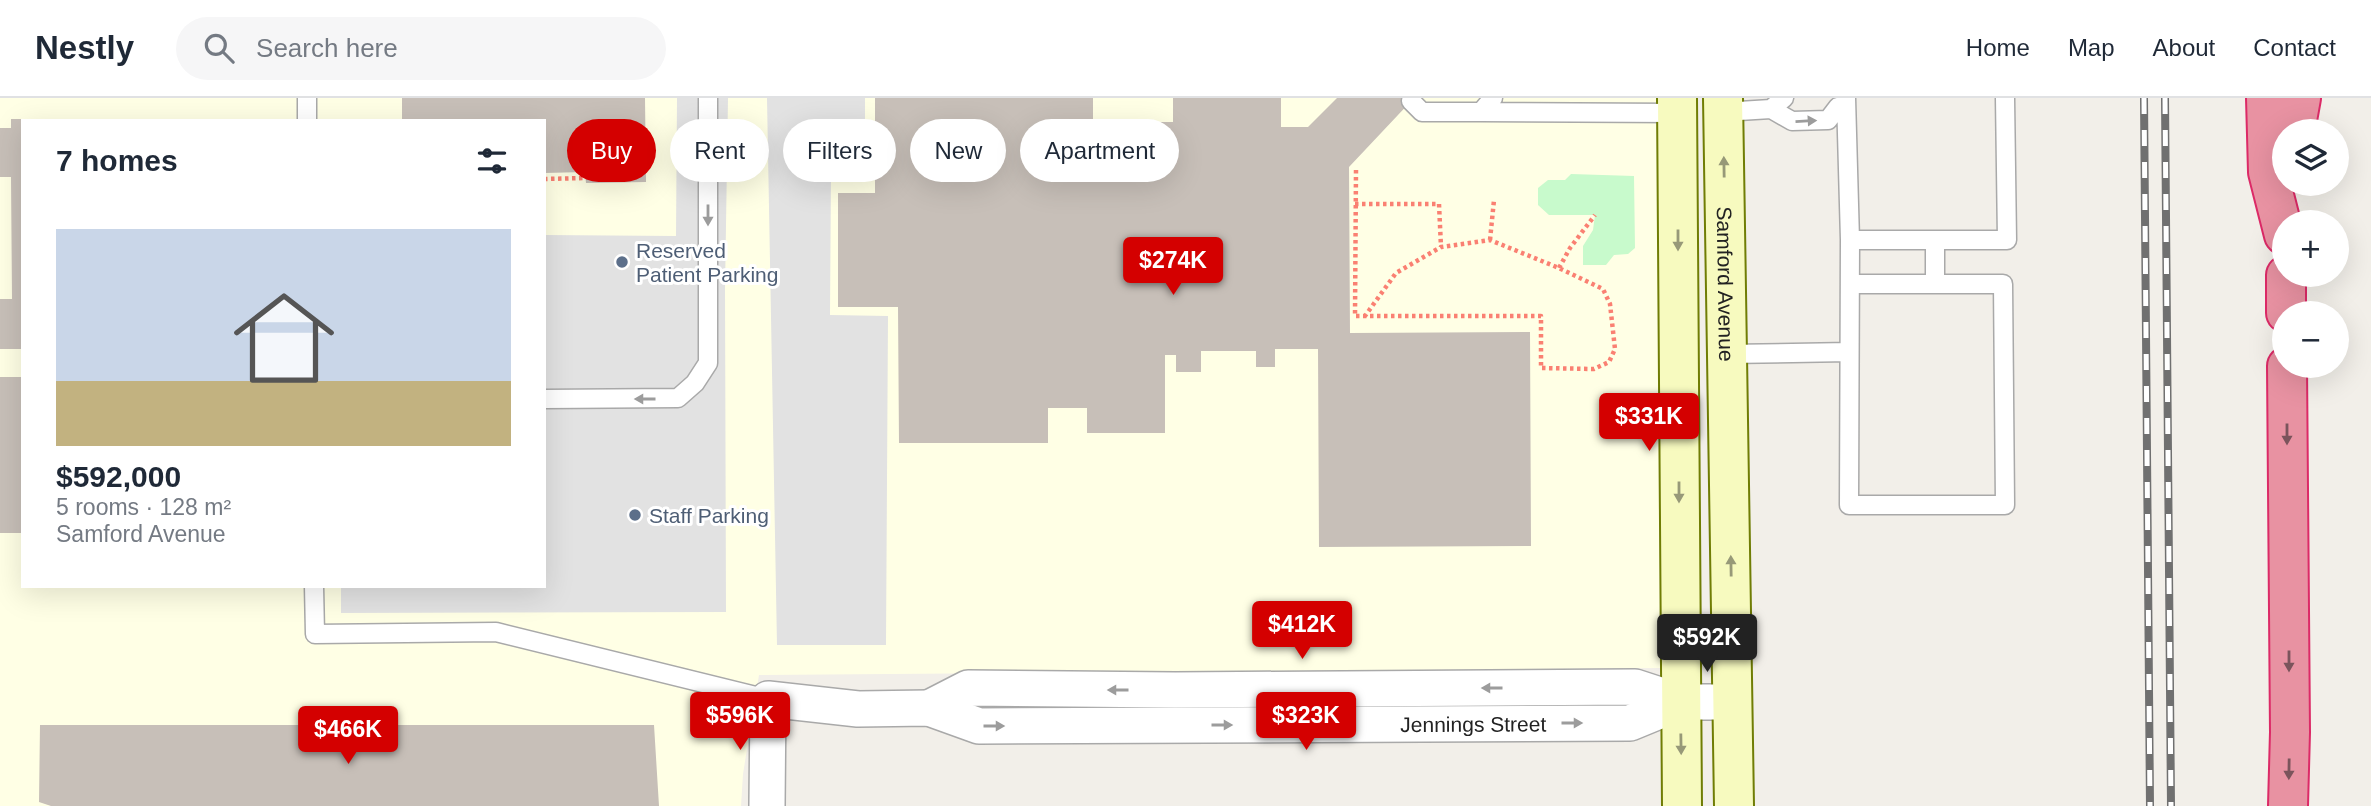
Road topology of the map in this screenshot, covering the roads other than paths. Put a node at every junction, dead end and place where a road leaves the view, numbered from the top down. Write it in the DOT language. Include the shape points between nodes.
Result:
graph roads {
  1 [pos="307,98"];
  2 [pos="708,98"];
  3 [pos="1613,98"];
  4 [pos="2006,98"];
  5 [pos="2266,98"];
  6 [pos="2301,98"];
  7 [pos="1411,101"];
  8 [pos="1841,102"];
  9 [pos="1777,104"];
  10 [pos="1487,105"];
  11 [pos="1677,105"];
  12 [pos="1723,105"];
  13 [pos="1631,114"];
  14 [pos="307,119"];
  15 [pos="2297,119"];
  16 [pos="2278,210"];
  17 [pos="1850,240"];
  18 [pos="1935,240"];
  19 [pos="1850,284"];
  20 [pos="1936,284"];
  21 [pos="1849,352"];
  22 [pos="1727,354"];
  23 [pos="2287,378"];
  24 [pos="546,399"];
  25 [pos="314,588"];
  26 [pos="1175,690"];
  27 [pos="768,699"];
  28 [pos="1681,702"];
  29 [pos="1733,702"];
  30 [pos="929,708"];
  31 [pos="1172,725"];
  32 [pos="768,806"];
  33 [pos="1682,806"];
  34 [pos="1734,806"];
  35 [pos="2288,806"];
  1 -- 14 [label="lane"];
  2 -- 24 [label="lane, one-way" via="708,363 678,398"];
  3 -- 13 [label="lane"];
  4 -- 18 [label="lane" via="2007,240"];
  5 -- 16 [label="highway" via="2268,172"];
  6 -- 15 [label="highway"];
  7 -- 10 [label="lane" via="1422,112"];
  9 -- 8 [label="lane, one-way" via="1792,121 1828,120"];
  8 -- 17 [label="lane"];
  9 -- 12 [label="lane"];
  10 -- 13 [label="lane"];
  11 -- 12 [label="street"];
  11 -- 13 [label="lane"];
  11 -- 28 [label="street, one-way"];
  22 -- 12 [label="street, Samford Avenue, one-way"];
  17 -- 18 [label="lane"];
  17 -- 19 [label="lane"];
  18 -- 20 [label="lane"];
  19 -- 20 [label="lane"];
  19 -- 21 [label="lane"];
  20 -- 21 [label="lane" via="2003,284 2005,505 1849,505"];
  21 -- 22 [label="lane"];
  29 -- 22 [label="street, Samford Avenue, one-way"];
  23 -- 35 [label="highway, one-way"];
  25 -- 27 [label="lane" via="315,634 496,632"];
  28 -- 26 [label="street, Jennings Street, one-way" via="1634,687"];
  26 -- 30 [label="street, Jennings Street, one-way" via="968,688"];
  26 -- 31 [label="street"];
  27 -- 30 [label="street, Jennings Street" via="858,709"];
  27 -- 32 [label="street"];
  28 -- 29 [label="street, Jennings Street"];
  31 -- 28 [label="street, Jennings Street, one-way" via="1630,723"];
  28 -- 33 [label="street, one-way"];
  29 -- 34 [label="street, Samford Avenue"];
  30 -- 31 [label="street, Jennings Street, one-way" via="979,726"];
}
